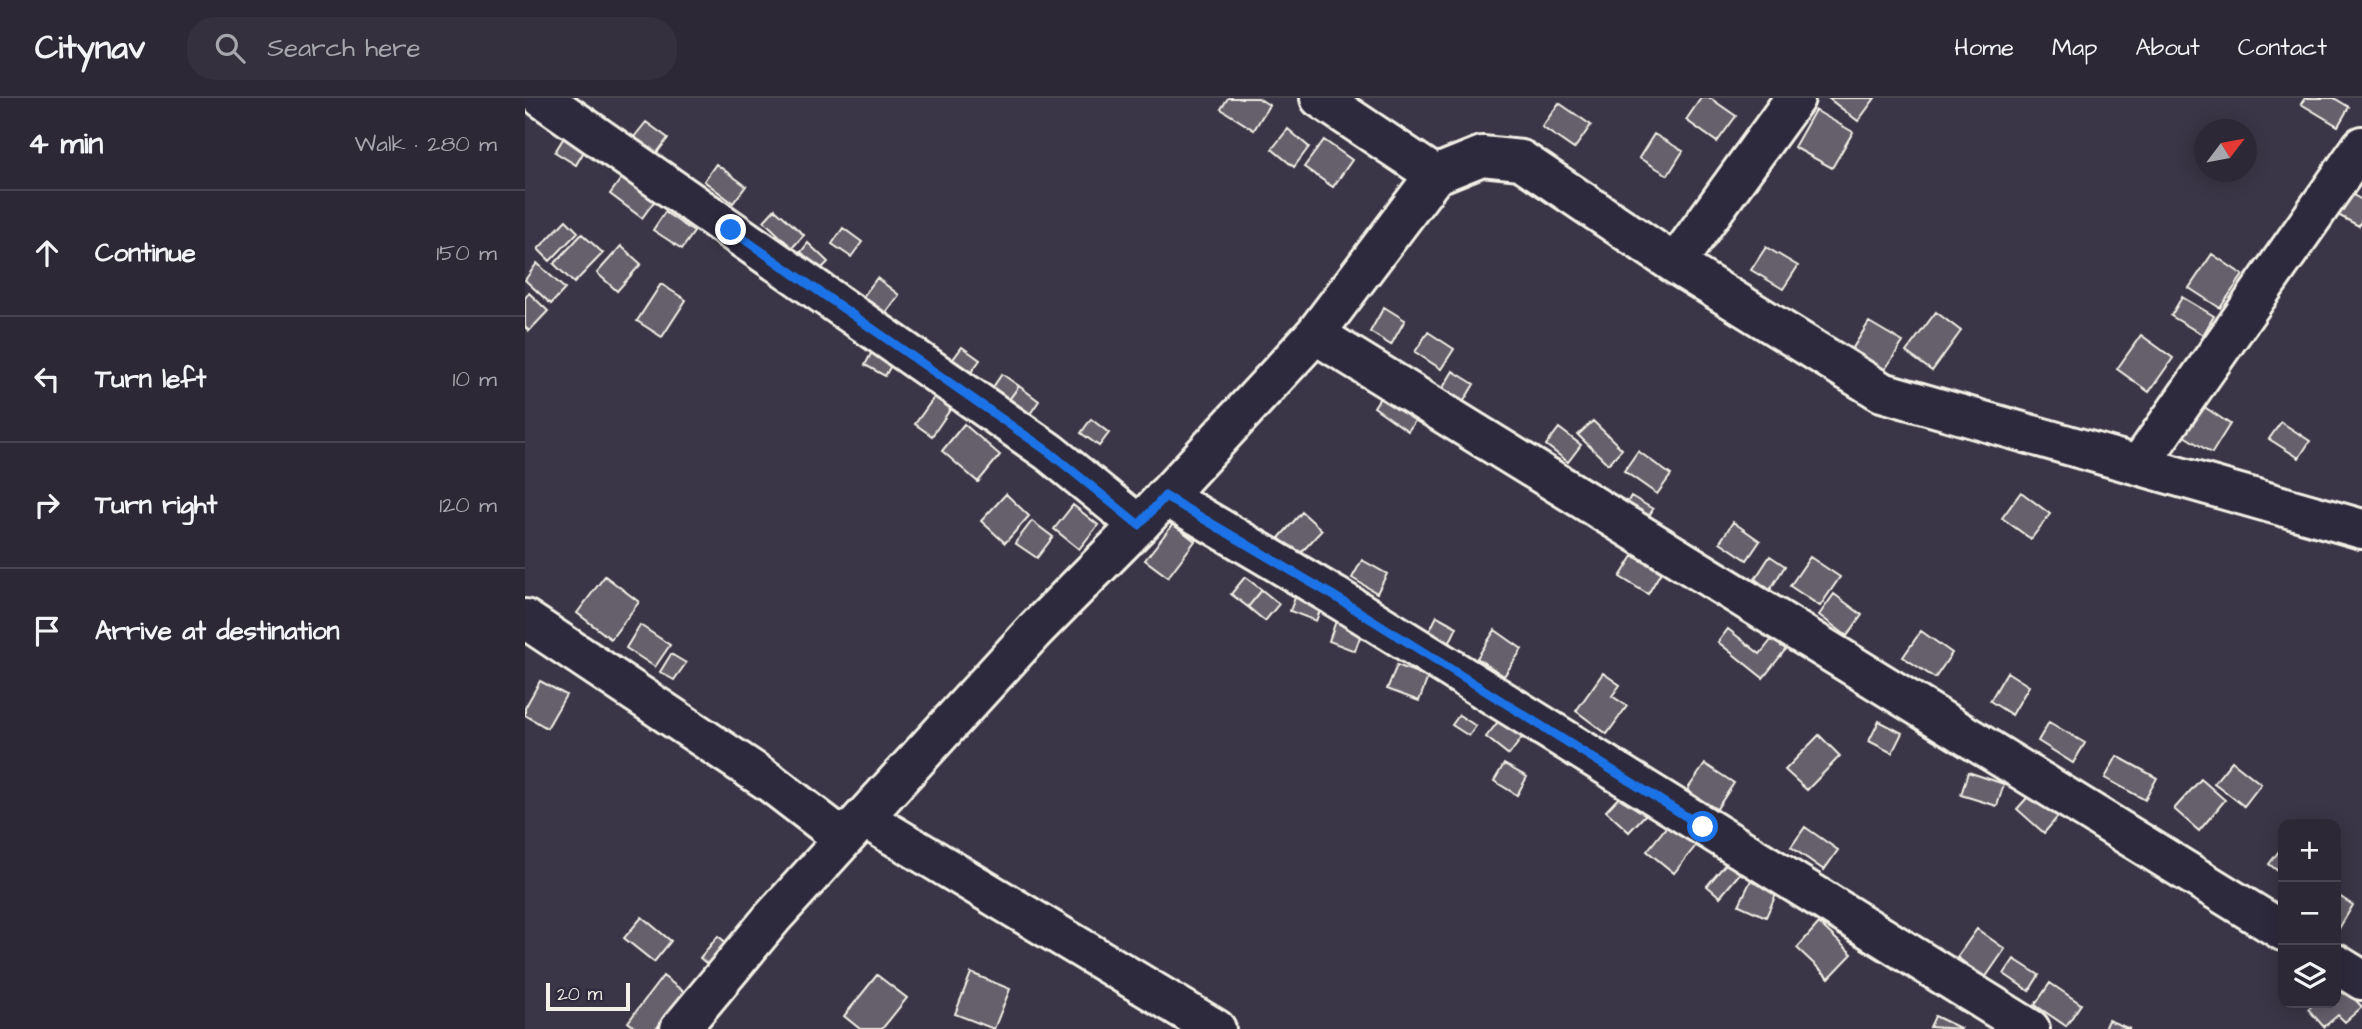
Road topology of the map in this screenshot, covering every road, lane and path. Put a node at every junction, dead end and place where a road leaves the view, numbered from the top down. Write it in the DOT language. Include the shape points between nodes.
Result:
graph roads {
  1 [pos="542,98"];
  2 [pos="1320,98"];
  3 [pos="1795,98"];
  4 [pos="2362,146"];
  5 [pos="1435,175"];
  6 [pos="1675,264"];
  7 [pos="1315,334"];
  8 [pos="2139,465"];
  9 [pos="1165,496"];
  10 [pos="1139,525"];
  11 [pos="2362,529"];
  12 [pos="525,619"];
  13 [pos="854,829"];
  14 [pos="2278,929"];
  15 [pos="2341,967"];
  16 [pos="2362,980"];
  17 [pos="680,1029"];
  18 [pos="1216,1029"];
  19 [pos="2030,1029"];
  1 -- 10 [label="street" via="1049,452"];
  2 -- 5 [label="street"];
  3 -- 6 [label="street"];
  4 -- 8 [label="street"];
  5 -- 6 [label="street" via="1482,156 1521,160"];
  5 -- 7 [label="street"];
  6 -- 8 [label="street" via="1882,392"];
  7 -- 9 [label="street"];
  7 -- 14 [label="street"];
  8 -- 11 [label="street"];
  9 -- 10 [label="street"];
  9 -- 19 [label="street" via="1334,596"];
  10 -- 13 [label="street" via="1035,630"];
  12 -- 13 [label="street" via="771,783"];
  13 -- 17 [label="street"];
  13 -- 18 [label="street"];
  15 -- 16 [label="street"];
}
